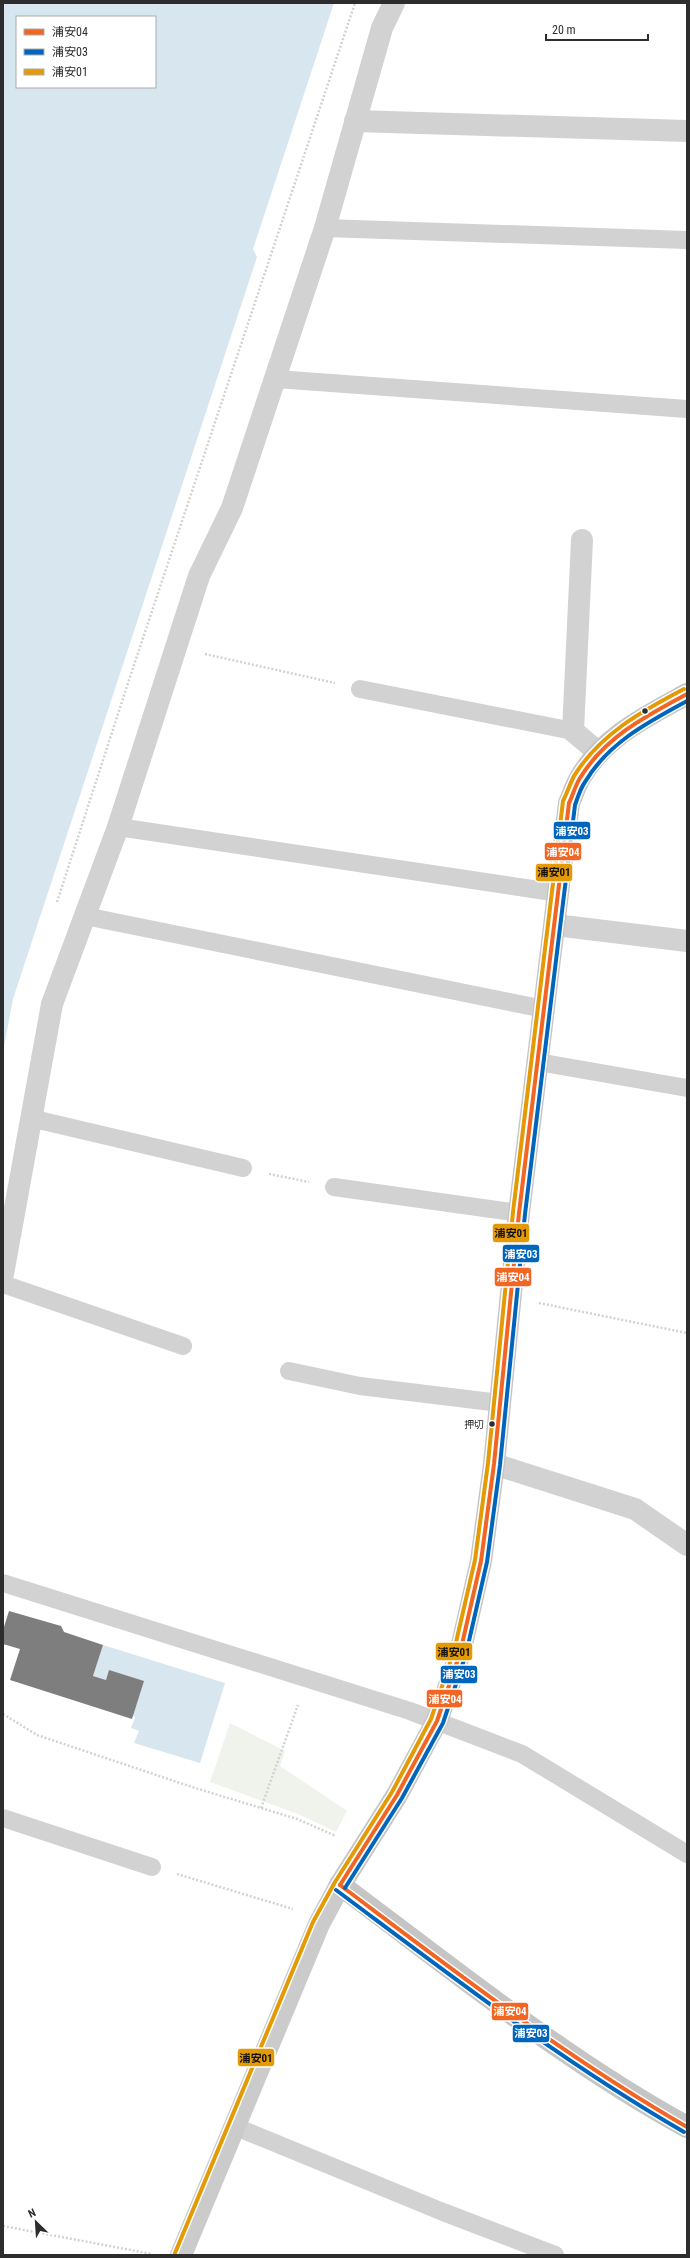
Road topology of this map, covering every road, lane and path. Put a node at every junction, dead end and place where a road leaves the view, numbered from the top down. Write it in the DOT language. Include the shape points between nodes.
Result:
graph roads {
  1 [pos="355,3"];
  2 [pos="394,3"];
  3 [pos="355,121"];
  4 [pos="687,132"];
  5 [pos="325,228"];
  6 [pos="687,240"];
  7 [pos="276,379"];
  8 [pos="687,409"];
  9 [pos="582,540"];
  10 [pos="177,648"];
  11 [pos="360,689"];
  12 [pos="687,694"];
  13 [pos="573,731"];
  14 [pos="599,753"];
  15 [pos="118,827"];
  16 [pos="559,893"];
  17 [pos="54,909"];
  18 [pos="85,916"];
  19 [pos="555,925"];
  20 [pos="687,941"];
  21 [pos="544,1009"];
  22 [pos="538,1062"];
  23 [pos="687,1088"];
  24 [pos="30,1118"];
  25 [pos="243,1168"];
  26 [pos="334,1187"];
  27 [pos="518,1214"];
  28 [pos="3,1274"];
  29 [pos="3,1284"];
  30 [pos="510,1297"];
  31 [pos="687,1333"];
  32 [pos="183,1346"];
  33 [pos="289,1371"];
  34 [pos="500,1403"];
  35 [pos="494,1464"];
  36 [pos="687,1545"];
  37 [pos="3,1583"];
  38 [pos="308,1678"];
  39 [pos="3,1714"];
  40 [pos="437,1721"];
  41 [pos="261,1808"];
  42 [pos="3,1818"];
  43 [pos="341,1835"];
  44 [pos="687,1854"];
  45 [pos="152,1867"];
  46 [pos="340,1885"];
  47 [pos="296,1910"];
  48 [pos="236,2127"];
  49 [pos="687,2127"];
  50 [pos="3,2226"];
  51 [pos="159,2255"];
  52 [pos="181,2255"];
  53 [pos="555,2255"];
  1 -- 17 [label="path"];
  2 -- 3 [label="street" via="382,28"];
  3 -- 4 [label="street"];
  3 -- 5 [label="street"];
  5 -- 6 [label="lane"];
  5 -- 7 [label="street"];
  7 -- 8 [label="lane"];
  7 -- 10 [label="street" via="232,508 199,576"];
  9 -- 13 [label="street"];
  10 -- 11 [label="path"];
  10 -- 15 [label="street"];
  11 -- 13 [label="lane"];
  12 -- 14 [label="main road" via="641,719"];
  13 -- 14 [label="street"];
  14 -- 16 [label="main road" via="580,778 569,803"];
  15 -- 16 [label="lane"];
  15 -- 18 [label="street"];
  16 -- 19 [label="main road"];
  18 -- 21 [label="lane"];
  18 -- 24 [label="street" via="52,1004"];
  19 -- 20 [label="street"];
  19 -- 21 [label="main road"];
  21 -- 22 [label="main road"];
  22 -- 23 [label="lane"];
  22 -- 27 [label="main road"];
  24 -- 25 [label="lane"];
  24 -- 28 [label="street"];
  25 -- 26 [label="path"];
  26 -- 27 [label="lane"];
  27 -- 30 [label="main road"];
  29 -- 32 [label="lane"];
  30 -- 31 [label="path"];
  30 -- 34 [label="main road"];
  33 -- 34 [label="lane" via="360,1386"];
  34 -- 35 [label="main road"];
  35 -- 36 [label="street" via="635,1509"];
  35 -- 40 [label="main road" via="481,1561 460,1653"];
  37 -- 38 [label="lane"];
  38 -- 40 [label="lane"];
  38 -- 41 [label="path"];
  39 -- 41 [label="path" via="37,1735 192,1788"];
  40 -- 44 [label="lane" via="522,1754"];
  40 -- 46 [label="main road" via="397,1795"];
  41 -- 43 [label="path" via="297,1819 333,1836"];
  42 -- 45 [label="lane"];
  45 -- 47 [label="path"];
  46 -- 48 [label="street" via="319,1924"];
  46 -- 49 [label="main road" via="575,2059 655,2110"];
  48 -- 52 [label="street"];
  48 -- 53 [label="lane"];
  50 -- 51 [label="path"];
}
